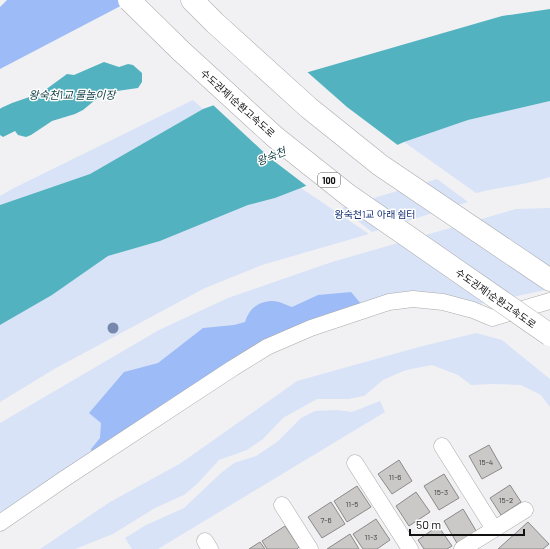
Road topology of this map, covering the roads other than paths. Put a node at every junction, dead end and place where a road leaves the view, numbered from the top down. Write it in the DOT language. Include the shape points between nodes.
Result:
graph roads {
  1 [pos="129,0"];
  2 [pos="192,0"];
  3 [pos="550,280"];
  4 [pos="550,301"];
  5 [pos="550,335"];
  6 [pos="442,446"];
  7 [pos="355,463"];
  8 [pos="282,505"];
  9 [pos="525,510"];
  10 [pos="0,524"];
  11 [pos="494,529"];
  12 [pos="310,549"];
  13 [pos="410,549"];
  14 [pos="462,549"];
  1 -- 5 [label="highway, 수도권제1순환고속도로 / 100, bridge" via="180,51 275,137 348,194"];
  2 -- 3 [label="highway" via="309,108 380,165"];
  4 -- 10 [label="street" via="492,318 443,302 413,299 389,302 311,328 267,347"];
  6 -- 11 [label="street"];
  7 -- 13 [label="street"];
  8 -- 12 [label="street"];
  9 -- 11 [label="street"];
  11 -- 14 [label="street"];
}
